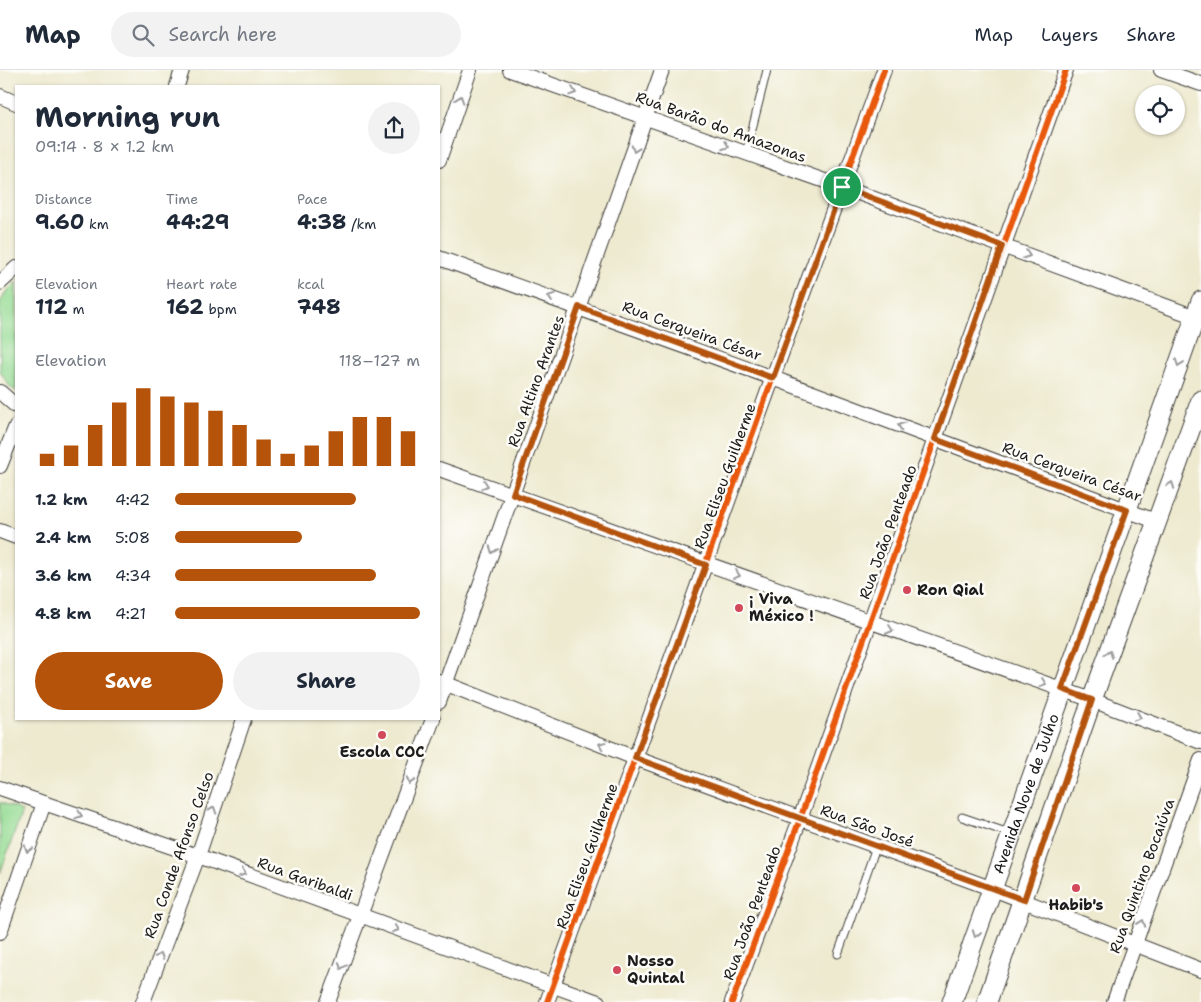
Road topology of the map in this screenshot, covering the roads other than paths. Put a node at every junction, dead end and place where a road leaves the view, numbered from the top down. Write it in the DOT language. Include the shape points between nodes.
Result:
graph roads {
  1 [pos="182,70"];
  2 [pos="470,70"];
  3 [pos="510,70"];
  4 [pos="662,70"];
  5 [pos="767,70"];
  6 [pos="884,70"];
  7 [pos="1066,70"];
  8 [pos="1161,70"];
  9 [pos="1201,84"];
  10 [pos="177,85"];
  11 [pos="0,96"];
  12 [pos="15,103"];
  13 [pos="646,118"];
  14 [pos="746,153"];
  15 [pos="440,157"];
  16 [pos="842,187"];
  17 [pos="1002,246"];
  18 [pos="440,258"];
  19 [pos="15,269"];
  20 [pos="0,283"];
  21 [pos="579,307"];
  22 [pos="1199,313"];
  23 [pos="773,378"];
  24 [pos="0,392"];
  25 [pos="1201,400"];
  26 [pos="15,405"];
  27 [pos="15,428"];
  28 [pos="935,439"];
  29 [pos="0,466"];
  30 [pos="440,469"];
  31 [pos="513,494"];
  32 [pos="1127,510"];
  33 [pos="1158,522"];
  34 [pos="0,532"];
  35 [pos="15,537"];
  36 [pos="706,565"];
  37 [pos="868,622"];
  38 [pos="442,682"];
  39 [pos="1062,689"];
  40 [pos="440,695"];
  41 [pos="1092,700"];
  42 [pos="244,720"];
  43 [pos="432,720"];
  44 [pos="1201,742"];
  45 [pos="635,758"];
  46 [pos="1201,760"];
  47 [pos="0,788"];
  48 [pos="44,803"];
  49 [pos="962,817"];
  50 [pos="800,819"];
  51 [pos="1012,834"];
  52 [pos="876,847"];
  53 [pos="198,856"];
  54 [pos="993,889"];
  55 [pos="1024,900"];
  56 [pos="361,916"];
  57 [pos="0,932"];
  58 [pos="1134,944"];
  59 [pos="838,954"];
  60 [pos="1201,970"];
  61 [pos="552,986"];
  62 [pos="143,1002"];
  63 [pos="328,1002"];
  64 [pos="547,1002"];
  65 [pos="598,1002"];
  66 [pos="732,1002"];
  67 [pos="952,1002"];
  68 [pos="987,1002"];
  69 [pos="1114,1002"];
  1 -- 10 [label="street"];
  15 -- 2 [label="street, one-way"];
  3 -- 13 [label="street, Rua Barão do Amazonas, one-way"];
  4 -- 13 [label="street, Rua Altino Arantes"];
  5 -- 14 [label="lane"];
  6 -- 16 [label="street, Rua Eliseu Guilherme"];
  7 -- 17 [label="street, Rua João Penteado"];
  8 -- 9 [label="street"];
  11 -- 12 [label="street"];
  13 -- 14 [label="street, Rua Barão do Amazonas, one-way"];
  13 -- 21 [label="street, Rua Altino Arantes, one-way"];
  14 -- 16 [label="street, Rua Barão do Amazonas"];
  16 -- 17 [label="street, Rua Barão do Amazonas"];
  16 -- 23 [label="street, Rua Eliseu Guilherme"];
  17 -- 22 [label="street, Rua Barão do Amazonas, one-way"];
  17 -- 28 [label="street, Rua João Penteado"];
  21 -- 18 [label="street, Rua Cerqueira César, one-way"];
  19 -- 20 [label="street"];
  21 -- 23 [label="street, Rua Cerqueira César"];
  21 -- 31 [label="street, Rua Altino Arantes"];
  22 -- 32 [label="main road, Avenida Nove de Julho, one-way"];
  28 -- 23 [label="street, Rua Cerqueira César, one-way"];
  23 -- 36 [label="street, Rua Eliseu Guilherme"];
  24 -- 26 [label="street"];
  33 -- 25 [label="main road, one-way"];
  27 -- 29 [label="street"];
  28 -- 32 [label="street, Rua Cerqueira César"];
  28 -- 37 [label="street, Rua João Penteado"];
  30 -- 31 [label="street, one-way"];
  31 -- 36 [label="street"];
  31 -- 38 [label="street, Rua Altino Arantes, one-way"];
  32 -- 33 [label="street, Rua Cerqueira César"];
  32 -- 39 [label="main road, Avenida Nove de Julho"];
  41 -- 33 [label="main road, one-way"];
  34 -- 35 [label="street"];
  36 -- 37 [label="street, one-way"];
  36 -- 45 [label="street, Rua Eliseu Guilherme"];
  37 -- 39 [label="street, one-way"];
  37 -- 50 [label="street, Rua João Penteado"];
  38 -- 40 [label="street, Rua Altino Arantes"];
  45 -- 38 [label="street, Rua São José, one-way"];
  39 -- 41 [label="street"];
  39 -- 51 [label="main road, Avenida Nove de Julho"];
  41 -- 44 [label="street, one-way"];
  41 -- 55 [label="main road"];
  53 -- 42 [label="street, Rua Conde Afonso Celso, one-way"];
  43 -- 56 [label="street, one-way"];
  45 -- 50 [label="street, Rua São José"];
  45 -- 61 [label="street, Rua Eliseu Guilherme"];
  58 -- 46 [label="street, Rua Quintino Bocaiúva, one-way"];
  47 -- 48 [label="street, Rua Garibaldi"];
  48 -- 53 [label="street, Rua Garibaldi, one-way"];
  48 -- 57 [label="street, one-way"];
  49 -- 51 [label="lane"];
  50 -- 52 [label="street, Rua São José"];
  50 -- 66 [label="street, Rua João Penteado"];
  51 -- 54 [label="main road, Avenida Nove de Julho"];
  52 -- 54 [label="street, Rua São José"];
  52 -- 59 [label="lane"];
  53 -- 56 [label="street, Rua Garibaldi, one-way"];
  62 -- 53 [label="street, Rua Conde Afonso Celso, one-way"];
  54 -- 55 [label="street, Rua São José"];
  54 -- 67 [label="main road, Avenida Nove de Julho, one-way"];
  55 -- 58 [label="street, Rua São José"];
  55 -- 68 [label="main road"];
  56 -- 61 [label="street, Rua Garibaldi, one-way"];
  56 -- 63 [label="street, one-way"];
  58 -- 60 [label="street, Rua São José"];
  58 -- 69 [label="street, Rua Quintino Bocaiúva"];
  61 -- 64 [label="street, Rua Eliseu Guilherme"];
  61 -- 65 [label="street, Rua Garibaldi"];
}
